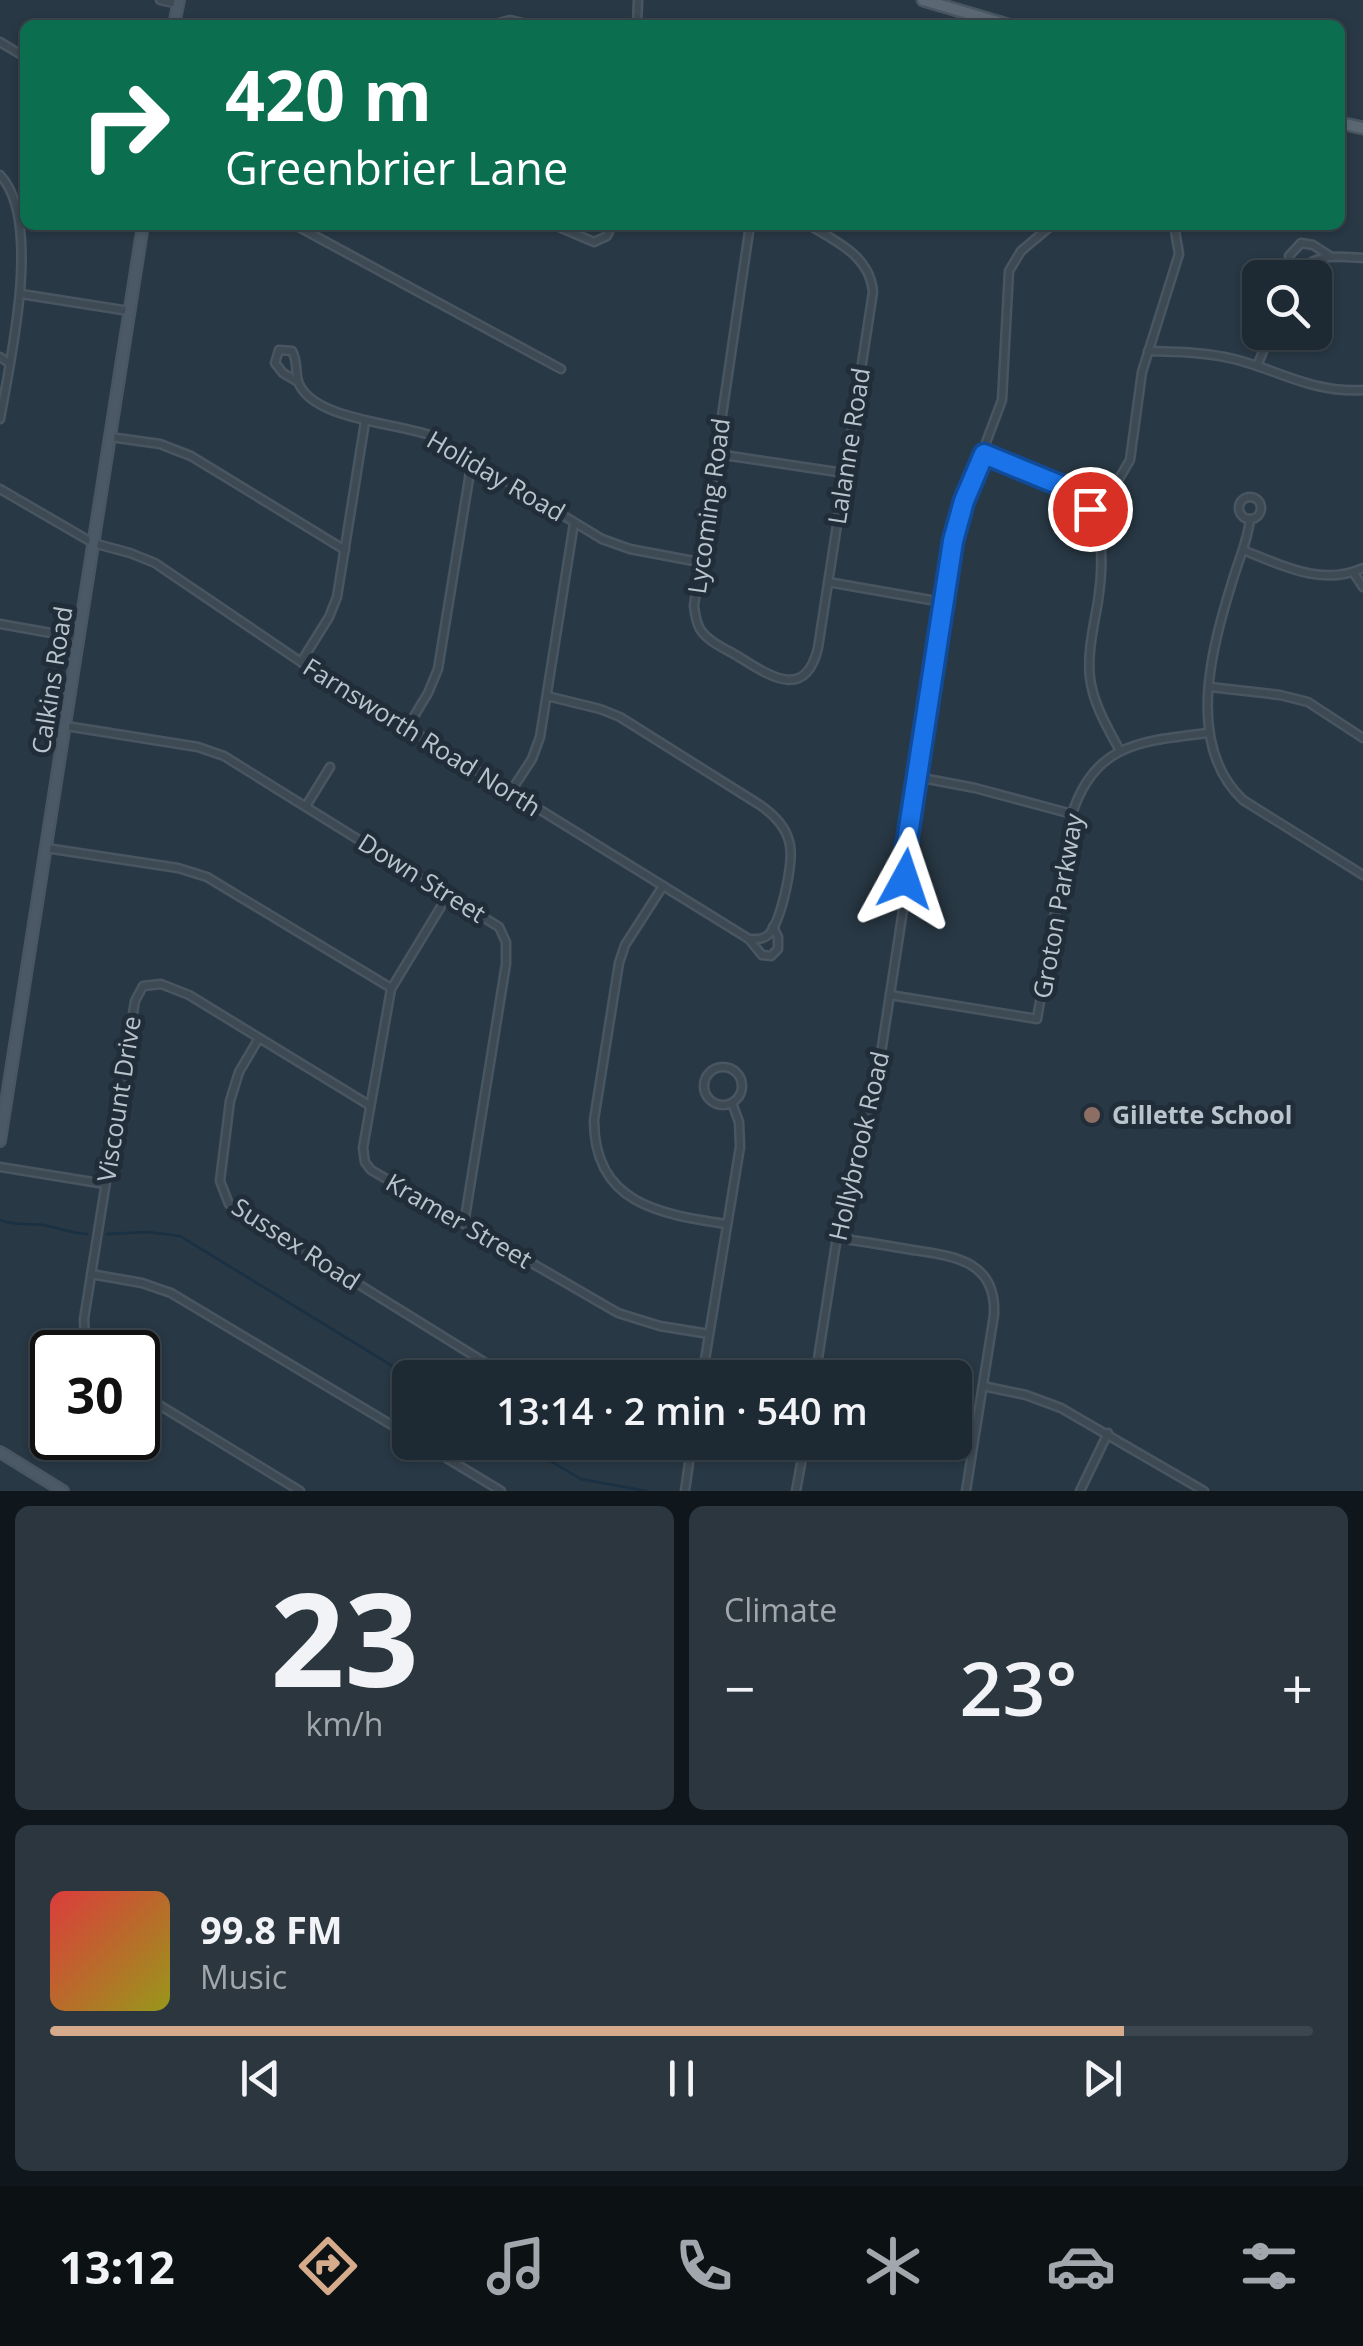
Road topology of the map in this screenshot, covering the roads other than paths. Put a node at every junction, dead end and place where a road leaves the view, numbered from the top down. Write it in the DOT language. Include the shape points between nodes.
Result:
graph roads {
  1 [pos="160,0"];
  2 [pos="923,0"];
  3 [pos="178,2"];
  4 [pos="991,20"];
  5 [pos="0,175"];
  6 [pos="142,230"];
  7 [pos="304,230"];
  8 [pos="566,230"];
  9 [pos="610,230"];
  10 [pos="749,230"];
  11 [pos="817,230"];
  12 [pos="1046,230"];
  13 [pos="1175,230"];
  14 [pos="1330,256"];
  15 [pos="1363,258"];
  16 [pos="1290,260"];
  17 [pos="1312,260"];
  18 [pos="21,294"];
  19 [pos="129,311"];
  20 [pos="1263,350"];
  21 [pos="1148,351"];
  22 [pos="0,358"];
  23 [pos="9,363"];
  24 [pos="1257,366"];
  25 [pos="561,370"];
  26 [pos="298,382"];
  27 [pos="1363,390"];
  28 [pos="0,420"];
  29 [pos="365,422"];
  30 [pos="110,437"];
  31 [pos="717,454"];
  32 [pos="984,454"];
  33 [pos="472,460"];
  34 [pos="844,473"];
  35 [pos="0,488"];
  36 [pos="1090,509"];
  37 [pos="1250,519"];
  38 [pos="574,522"];
  39 [pos="93,543"];
  40 [pos="345,550"];
  41 [pos="1242,550"];
  42 [pos="699,562"];
  43 [pos="1363,568"];
  44 [pos="1353,572"];
  45 [pos="828,582"];
  46 [pos="1363,588"];
  47 [pos="942,602"];
  48 [pos="0,624"];
  49 [pos="79,638"];
  50 [pos="301,662"];
  51 [pos="1210,687"];
  52 [pos="547,696"];
  53 [pos="66,726"];
  54 [pos="407,728"];
  55 [pos="1208,733"];
  56 [pos="1363,738"];
  57 [pos="1119,749"];
  58 [pos="330,766"];
  59 [pos="917,777"];
  60 [pos="512,791"];
  61 [pos="306,806"];
  62 [pos="1072,814"];
  63 [pos="46,848"];
  64 [pos="1363,875"];
  65 [pos="663,886"];
  66 [pos="448,894"];
  67 [pos="773,927"];
  68 [pos="748,939"];
  69 [pos="391,988"];
  70 [pos="890,995"];
  71 [pos="258,1038"];
  72 [pos="732,1103"];
  73 [pos="370,1106"];
  74 [pos="0,1142"];
  75 [pos="0,1167"];
  76 [pos="105,1184"];
  77 [pos="464,1224"];
  78 [pos="726,1224"];
  79 [pos="837,1238"];
  80 [pos="91,1274"];
  81 [pos="84,1330"];
  82 [pos="709,1334"];
  83 [pos="481,1360"];
  84 [pos="705,1360"];
  85 [pos="818,1360"];
  86 [pos="983,1386"];
  87 [pos="160,1405"];
  88 [pos="392,1425"];
  89 [pos="1108,1433"];
  90 [pos="0,1452"];
  91 [pos="449,1460"];
  92 [pos="688,1460"];
  93 [pos="802,1460"];
  94 [pos="63,1491"];
  95 [pos="300,1491"];
  96 [pos="500,1491"];
  97 [pos="685,1491"];
  98 [pos="796,1491"];
  99 [pos="966,1491"];
  100 [pos="1080,1491"];
  101 [pos="1204,1491"];
  1 -- 3 [label="street"];
  2 -- 4 [label="main road"];
  5 -- 18 [label="street" via="13,198"];
  6 -- 19 [label="main road, Calkins Road"];
  7 -- 25 [label="street"];
  8 -- 9 [label="street" via="594,242"];
  10 -- 31 [label="street, Lycoming Road"];
  11 -- 34 [label="street, Lalanne Road" via="859,258 872,282"];
  12 -- 32 [label="street, Hollybrook Road" via="1010,271 1004,389"];
  13 -- 21 [label="street" via="1178,254"];
  14 -- 15 [label="street"];
  14 -- 16 [label="street" via="1301,242"];
  14 -- 17 [label="street"];
  18 -- 19 [label="street"];
  18 -- 23 [label="street"];
  19 -- 30 [label="main road, Calkins Road"];
  20 -- 24 [label="street"];
  21 -- 24 [label="street"];
  21 -- 36 [label="street" via="1127,468"];
  22 -- 23 [label="street"];
  23 -- 28 [label="street"];
  24 -- 27 [label="street" via="1299,383"];
  26 -- 26 [label="street, Holiday Road" via="297,359 280,350 278,369"];
  26 -- 29 [label="street, Holiday Road" via="323,404"];
  29 -- 33 [label="street, Holiday Road" via="420,431"];
  29 -- 40 [label="street"];
  30 -- 39 [label="main road, Calkins Road"];
  30 -- 40 [label="street" via="191,456"];
  31 -- 34 [label="street"];
  31 -- 42 [label="street, Lycoming Road"];
  32 -- 36 [label="street" via="1062,486"];
  32 -- 47 [label="street, Hollybrook Road" via="958,521"];
  33 -- 38 [label="street, Holiday Road"];
  33 -- 54 [label="street" via="438,668"];
  34 -- 45 [label="street, Lalanne Road"];
  35 -- 39 [label="street, Farnsworth Road North"];
  36 -- 57 [label="street" via="1104,555 1090,679"];
  37 -- 41 [label="street"];
  38 -- 42 [label="street, Holiday Road" via="616,545"];
  38 -- 52 [label="street"];
  39 -- 49 [label="main road, Calkins Road"];
  39 -- 50 [label="street, Farnsworth Road North" via="154,563"];
  40 -- 50 [label="street" via="332,610"];
  41 -- 44 [label="street" via="1310,574"];
  41 -- 51 [label="street"];
  42 -- 45 [label="street, Lycoming Road" via="699,628 786,680 804,675 815,660"];
  43 -- 44 [label="street"];
  44 -- 46 [label="street"];
  45 -- 47 [label="street"];
  47 -- 59 [label="street, Hollybrook Road"];
  48 -- 49 [label="street"];
  49 -- 53 [label="main road, Calkins Road"];
  50 -- 54 [label="street, Farnsworth Road North"];
  51 -- 55 [label="street"];
  51 -- 56 [label="street" via="1308,702"];
  52 -- 60 [label="street" via="535,753"];
  52 -- 67 [label="street" via="620,718 770,812 785,830 792,858"];
  53 -- 61 [label="street, Down Street" via="209,750"];
  53 -- 63 [label="main road, Calkins Road"];
  54 -- 60 [label="street, Farnsworth Road North"];
  55 -- 57 [label="street"];
  55 -- 64 [label="street" via="1220,770 1243,800"];
  57 -- 62 [label="street, Groton Parkway" via="1090,776"];
  58 -- 61 [label="street"];
  59 -- 62 [label="street"];
  59 -- 70 [label="street, Hollybrook Road"];
  60 -- 65 [label="street, Farnsworth Road North"];
  61 -- 66 [label="street, Down Street"];
  62 -- 70 [label="street, Groton Parkway" via="1037,1019"];
  63 -- 69 [label="street" via="200,874"];
  63 -- 74 [label="main road, Calkins Road"];
  65 -- 68 [label="street, Farnsworth Road North"];
  65 -- 78 [label="street" via="619,963 596,1142 608,1174 632,1199 663,1214"];
  66 -- 69 [label="street, Kramer Street"];
  66 -- 77 [label="street, Down Street" via="496,924 507,948"];
  67 -- 68 [label="street" via="763,938"];
  67 -- 68 [label="street" via="779,942 771,956 756,952"];
  69 -- 73 [label="street, Kramer Street"];
  70 -- 79 [label="street, Hollybrook Road" via="873,1098"];
  71 -- 73 [label="street, Viscount Drive"];
  71 -- 76 [label="street, Viscount Drive" via="174,988 143,986 135,1001"];
  71 -- 83 [label="street, Sussex Road" via="230,1101 220,1181 228,1204"];
  72 -- 72 [label="street" via="719,1105 705,1094 704,1081 717,1068 739,1076 742,1088"];
  72 -- 78 [label="street" via="740,1147"];
  73 -- 77 [label="street, Kramer Street" via="367,1167"];
  75 -- 76 [label="street"];
  76 -- 80 [label="street, Viscount Drive"];
  77 -- 82 [label="street, Kramer Street" via="618,1312"];
  78 -- 82 [label="street"];
  79 -- 85 [label="street, Hollybrook Road"];
  79 -- 86 [label="street" via="954,1257 980,1271 994,1306"];
  80 -- 81 [label="street, Viscount Drive"];
  80 -- 88 [label="street" via="171,1293"];
  82 -- 84 [label="street"];
  86 -- 89 [label="street" via="1049,1402"];
  86 -- 99 [label="street"];
  87 -- 95 [label="street"];
  89 -- 100 [label="street"];
  89 -- 101 [label="street"];
  90 -- 94 [label="main road"];
  91 -- 96 [label="street"];
  92 -- 97 [label="street"];
  93 -- 98 [label="street"];
}
